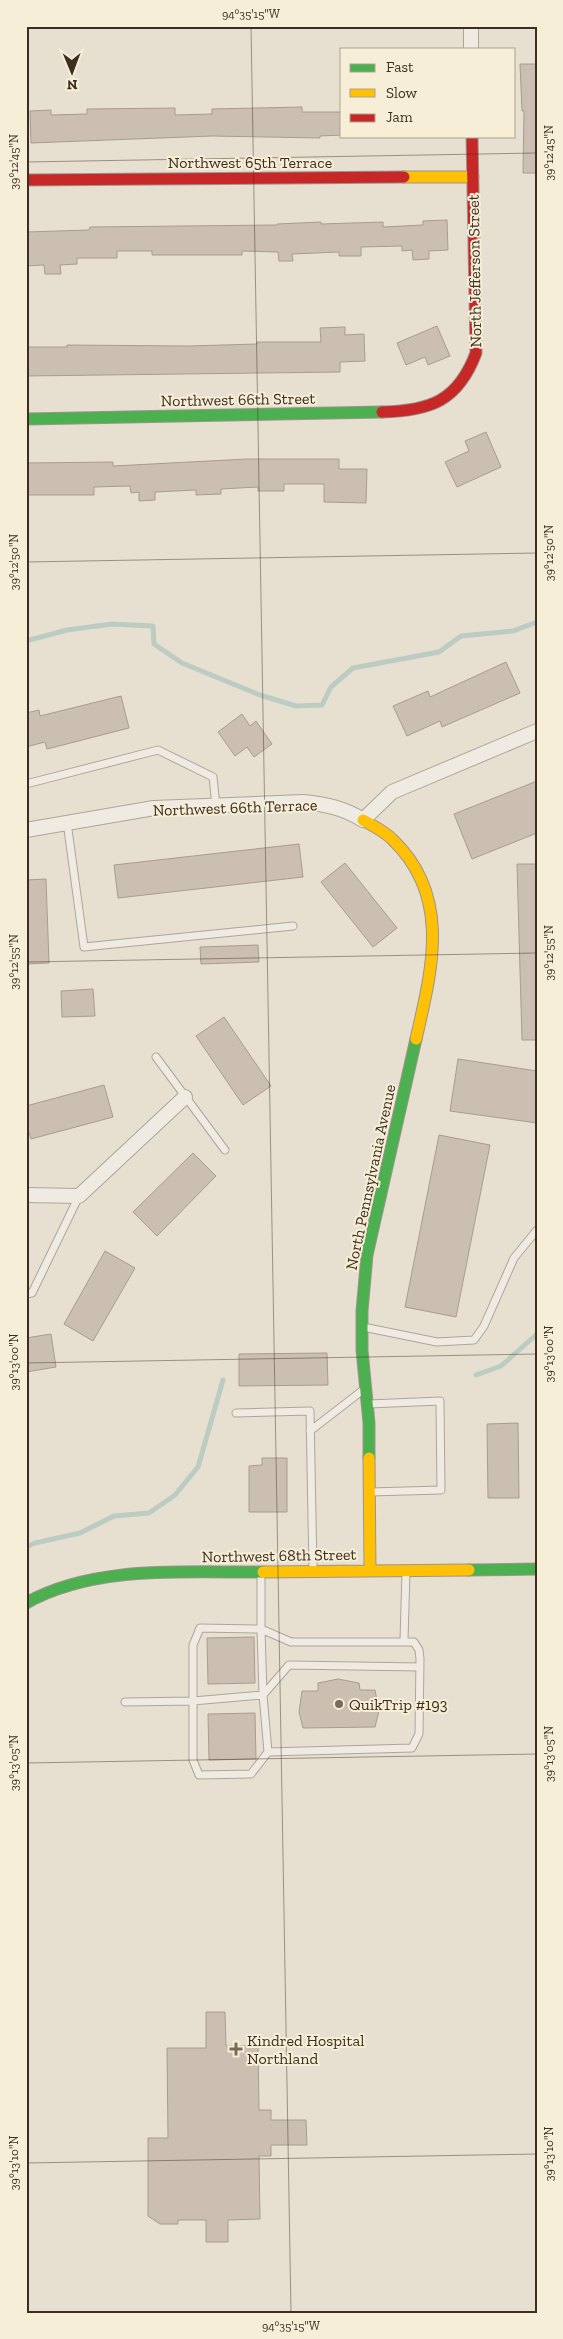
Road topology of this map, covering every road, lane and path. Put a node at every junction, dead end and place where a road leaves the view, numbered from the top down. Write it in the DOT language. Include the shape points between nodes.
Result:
graph roads {
  1 [pos="471,26"];
  2 [pos="471,48"];
  3 [pos="472,138"];
  4 [pos="473,177"];
  5 [pos="26,180"];
  6 [pos="448,396"];
  7 [pos="26,419"];
  8 [pos="537,731"];
  9 [pos="26,784"];
  10 [pos="216,806"];
  11 [pos="363,820"];
  12 [pos="67,822"];
  13 [pos="26,830"];
  14 [pos="293,926"];
  15 [pos="156,1058"];
  16 [pos="185,1097"];
  17 [pos="225,1150"];
  18 [pos="26,1195"];
  19 [pos="79,1196"];
  20 [pos="537,1230"];
  21 [pos="26,1294"];
  22 [pos="362,1326"];
  23 [pos="366,1388"];
  24 [pos="367,1404"];
  25 [pos="236,1413"];
  26 [pos="310,1430"];
  27 [pos="370,1492"];
  28 [pos="537,1569"];
  29 [pos="313,1570"];
  30 [pos="370,1570"];
  31 [pos="406,1570"];
  32 [pos="261,1571"];
  33 [pos="26,1603"];
  34 [pos="261,1629"];
  35 [pos="404,1640"];
  36 [pos="420,1667"];
  37 [pos="263,1695"];
  38 [pos="193,1701"];
  39 [pos="125,1702"];
  40 [pos="268,1752"];
  1 -- 2 [label="street"];
  3 -- 4 [label="street, North Jefferson Street"];
  4 -- 5 [label="street, Northwest 65th Terrace"];
  4 -- 6 [label="street, North Jefferson Street" via="476,353 467,375"];
  6 -- 7 [label="street, Northwest 66th Street" via="433,406 410,411"];
  8 -- 11 [label="street" via="392,792"];
  9 -- 10 [label="lane" via="158,750 214,777"];
  10 -- 11 [label="street, Northwest 66th Terrace" via="327,804"];
  10 -- 12 [label="street, Northwest 66th Terrace" via="154,808"];
  11 -- 22 [label="street, North Pennsylvania Avenue" via="392,838 415,869 426,893 434,931 432,970 367,1255"];
  12 -- 13 [label="street, Northwest 66th Terrace"];
  12 -- 14 [label="lane" via="84,947"];
  15 -- 16 [label="lane"];
  16 -- 17 [label="lane"];
  16 -- 19 [label="street"];
  18 -- 19 [label="street"];
  19 -- 21 [label="lane" via="32,1293"];
  20 -- 22 [label="lane" via="514,1258 484,1326 474,1340 437,1342"];
  22 -- 23 [label="street, North Pennsylvania Avenue"];
  23 -- 24 [label="street, North Pennsylvania Avenue"];
  23 -- 26 [label="lane"];
  24 -- 27 [label="street, North Pennsylvania Avenue"];
  24 -- 27 [label="lane" via="440,1401 441,1490"];
  25 -- 26 [label="lane" via="310,1411"];
  26 -- 29 [label="lane"];
  27 -- 30 [label="street, North Pennsylvania Avenue"];
  28 -- 31 [label="street, Northwest 68th Street"];
  29 -- 30 [label="street, Northwest 68th Street"];
  29 -- 32 [label="street, Northwest 68th Street"];
  30 -- 31 [label="street, Northwest 68th Street"];
  31 -- 35 [label="lane"];
  32 -- 33 [label="street, Northwest 68th Street" via="112,1576 77,1584"];
  32 -- 34 [label="lane"];
  34 -- 35 [label="lane" via="291,1642"];
  34 -- 37 [label="lane"];
  34 -- 38 [label="lane" via="200,1628 193,1645"];
  35 -- 36 [label="lane" via="414,1642"];
  36 -- 37 [label="lane" via="290,1666"];
  36 -- 40 [label="lane" via="419,1734 412,1748"];
  37 -- 38 [label="lane"];
  37 -- 40 [label="lane"];
  38 -- 39 [label="lane"];
  38 -- 40 [label="lane" via="193,1760 199,1775 251,1774"];
}
